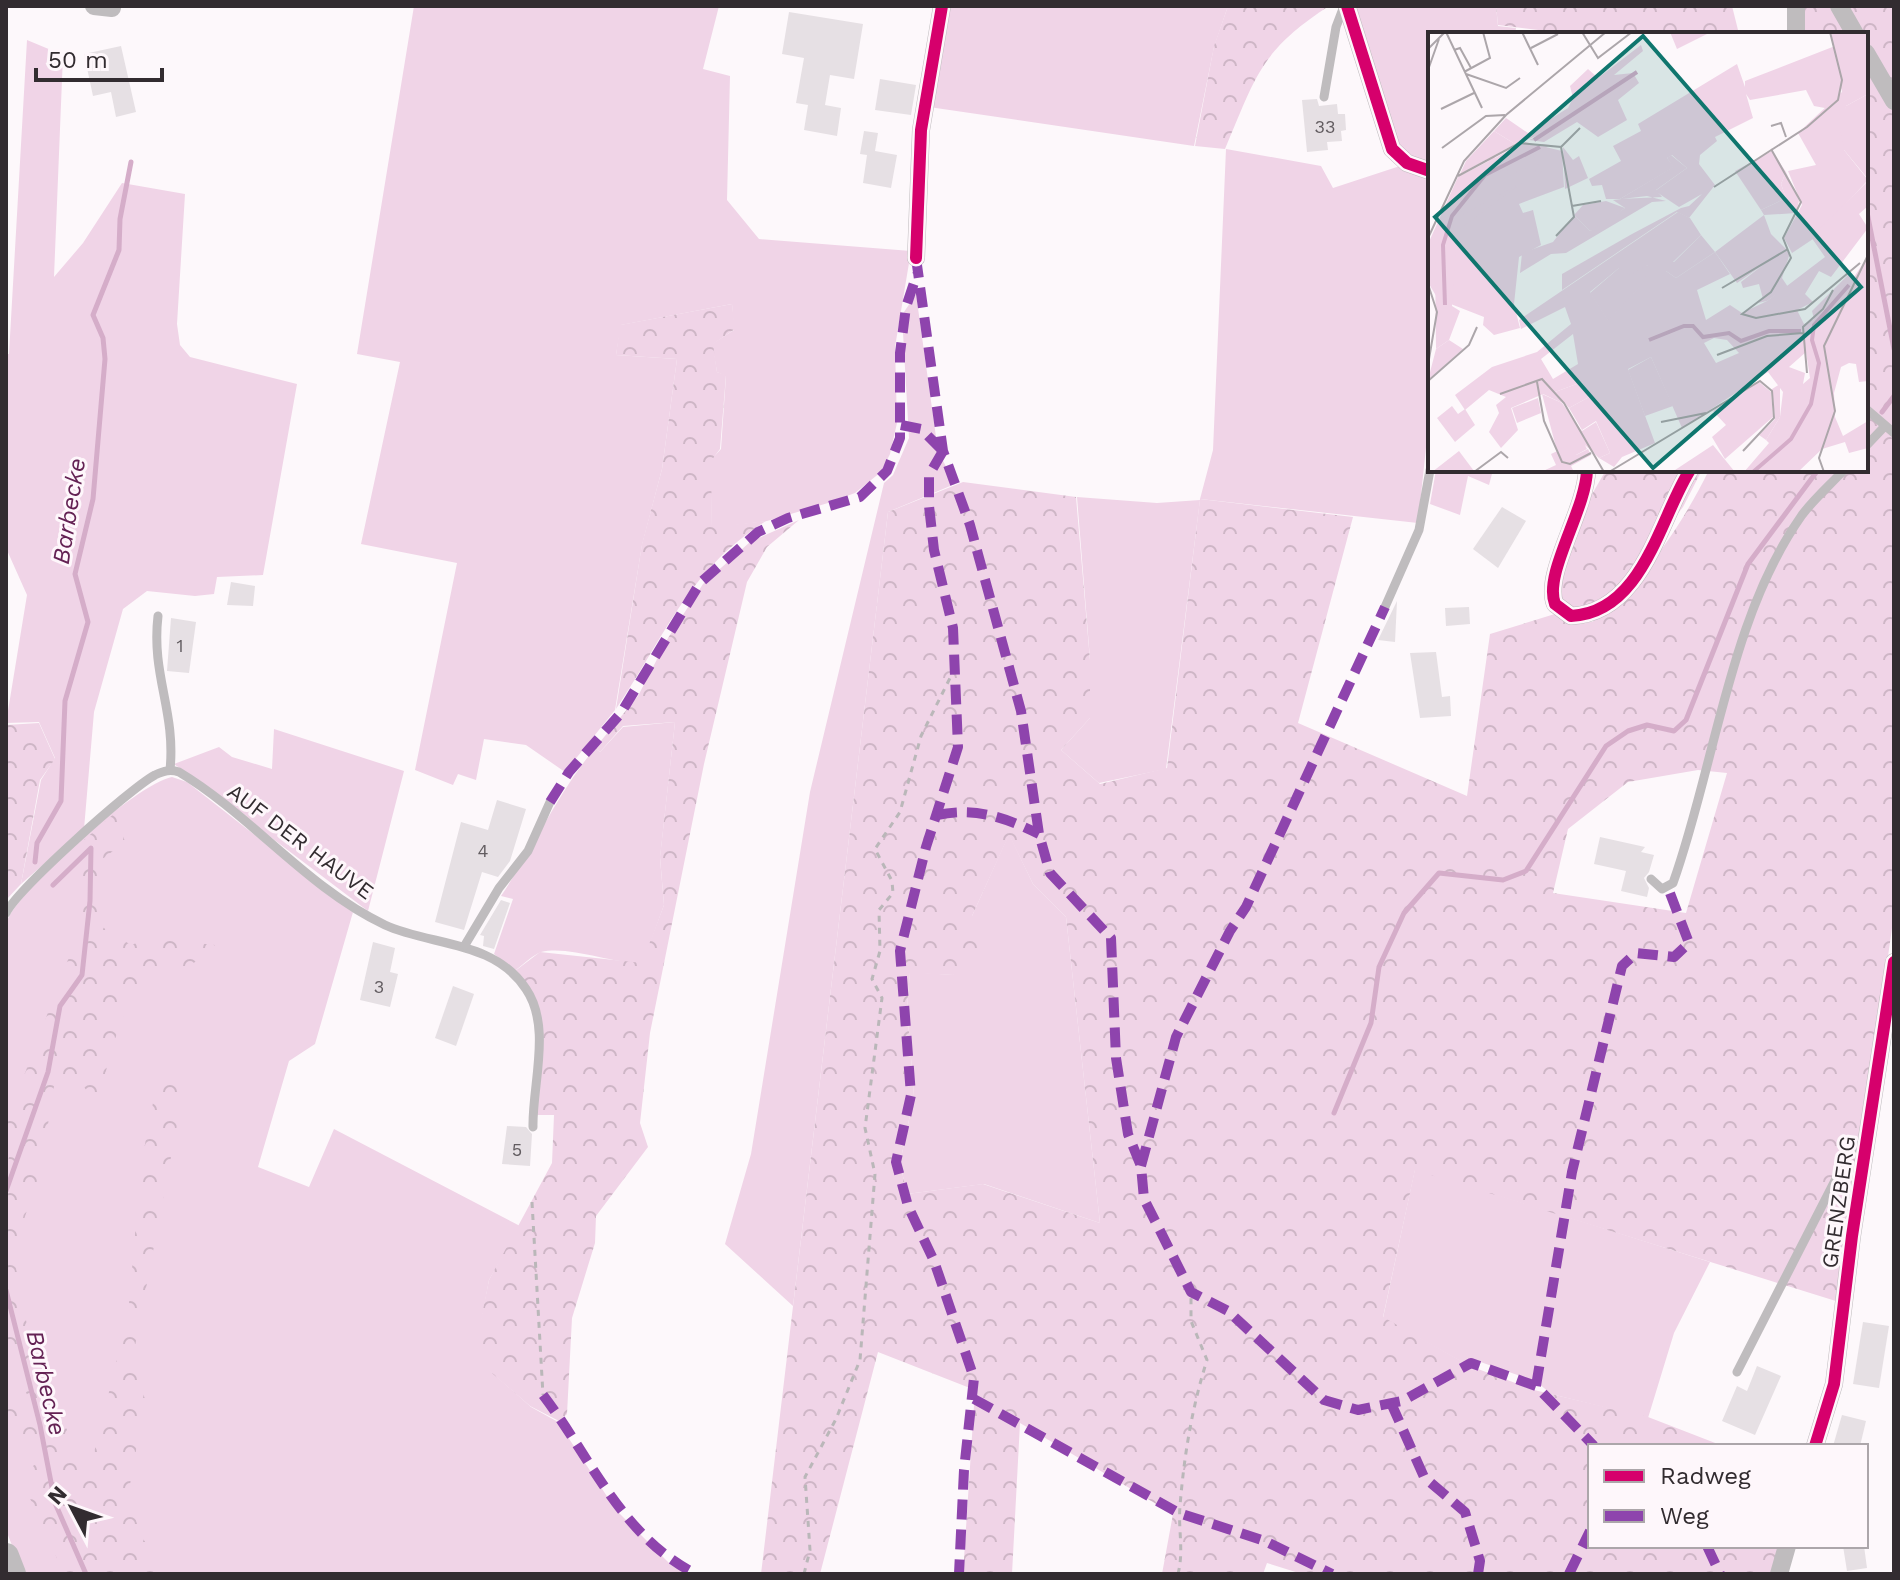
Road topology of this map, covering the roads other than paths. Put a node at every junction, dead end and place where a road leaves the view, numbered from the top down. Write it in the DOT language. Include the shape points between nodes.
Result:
graph roads {
  1 [pos="942,6"];
  2 [pos="1346,6"];
  3 [pos="1796,6"];
  4 [pos="1839,6"];
  5 [pos="1796,32"];
  6 [pos="1854,32"];
  7 [pos="1868,56"];
  8 [pos="1324,97"];
  9 [pos="1894,101"];
  10 [pos="1428,170"];
  11 [pos="916,258"];
  12 [pos="1868,411"];
  13 [pos="1885,426"];
  14 [pos="1894,433"];
  15 [pos="1868,444"];
  16 [pos="1430,472"];
  17 [pos="1587,472"];
  18 [pos="1689,472"];
  19 [pos="1842,472"];
  20 [pos="1385,607"];
  21 [pos="158,616"];
  22 [pos="170,770"];
  23 [pos="550,802"];
  24 [pos="1651,879"];
  25 [pos="6,913"];
  26 [pos="465,945"];
  27 [pos="1894,962"];
  28 [pos="533,1127"];
  29 [pos="1867,1145"];
  30 [pos="1737,1372"];
  31 [pos="1816,1444"];
  32 [pos="1786,1548"];
  33 [pos="6,1556"];
  34 [pos="13,1574"];
  35 [pos="1779,1574"];
  1 -- 11 [label="street" via="921,130"];
  2 -- 8 [label="lane" via="1336,27"];
  2 -- 10 [label="street" via="1392,149 1407,163"];
  3 -- 5 [label="street"];
  4 -- 6 [label="street"];
  7 -- 9 [label="street"];
  12 -- 13 [label="lane"];
  13 -- 14 [label="lane"];
  13 -- 15 [label="lane"];
  16 -- 20 [label="lane" via="1419,530"];
  17 -- 18 [label="street" via="1583,503 1551,588 1555,604 1571,616 1600,608 1642,568"];
  19 -- 24 [label="lane" via="1802,515 1761,592 1673,883 1662,889"];
  21 -- 22 [label="lane" via="157,673 173,738"];
  22 -- 25 [label="lane" via="126,796 38,876"];
  22 -- 26 [label="lane, AUF DER HAUVE" via="192,779 366,914 405,932"];
  23 -- 26 [label="lane" via="528,851"];
  26 -- 28 [label="lane, AUF DER HAUVE" via="513,974 532,1001 538,1039"];
  27 -- 29 [label="street, GRENZBERG"];
  29 -- 30 [label="lane" via="1857,1145 1847,1157"];
  29 -- 31 [label="street, GRENZBERG" via="1834,1384"];
  32 -- 35 [label="street"];
  33 -- 34 [label="street"];
}
